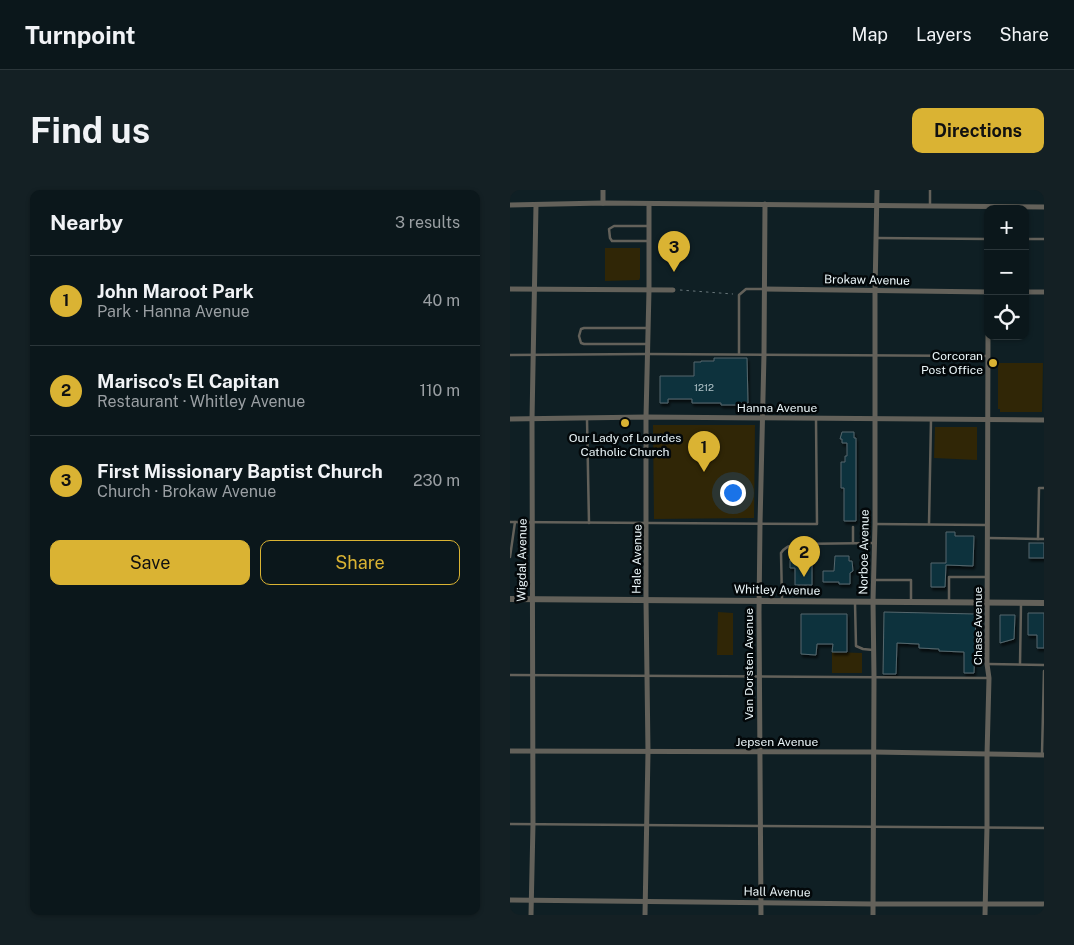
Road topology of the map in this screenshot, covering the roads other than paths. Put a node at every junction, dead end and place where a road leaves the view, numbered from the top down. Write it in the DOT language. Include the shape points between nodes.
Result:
graph roads {
  1 [pos="603,190"];
  2 [pos="877,190"];
  3 [pos="930,190"];
  4 [pos="603,203"];
  5 [pos="649,204"];
  6 [pos="765,204"];
  7 [pos="510,205"];
  8 [pos="536,205"];
  9 [pos="877,205"];
  10 [pos="930,206"];
  11 [pos="1044,206"];
  12 [pos="649,226"];
  13 [pos="876,238"];
  14 [pos="984,239"];
  15 [pos="1029,239"];
  16 [pos="1044,239"];
  17 [pos="649,241"];
  18 [pos="510,289"];
  19 [pos="534,289"];
  20 [pos="764,289"];
  21 [pos="649,290"];
  22 [pos="673,290"];
  23 [pos="875,291"];
  24 [pos="984,292"];
  25 [pos="1029,292"];
  26 [pos="1044,292"];
  27 [pos="648,328"];
  28 [pos="988,340"];
  29 [pos="647,344"];
  30 [pos="534,354"];
  31 [pos="647,354"];
  32 [pos="739,354"];
  33 [pos="764,354"];
  34 [pos="510,355"];
  35 [pos="875,355"];
  36 [pos="988,356"];
  37 [pos="646,417"];
  38 [pos="587,418"];
  39 [pos="763,418"];
  40 [pos="816,419"];
  41 [pos="875,419"];
  42 [pos="931,419"];
  43 [pos="510,420"];
  44 [pos="532,420"];
  45 [pos="988,420"];
  46 [pos="1044,420"];
  47 [pos="1044,488"];
  48 [pos="510,522"];
  49 [pos="515,522"];
  50 [pos="533,522"];
  51 [pos="589,523"];
  52 [pos="647,523"];
  53 [pos="760,524"];
  54 [pos="875,524"];
  55 [pos="929,524"];
  56 [pos="988,525"];
  57 [pos="853,527"];
  58 [pos="988,538"];
  59 [pos="1038,539"];
  60 [pos="1044,539"];
  61 [pos="853,543"];
  62 [pos="875,543"];
  63 [pos="510,557"];
  64 [pos="988,577"];
  65 [pos="874,580"];
  66 [pos="510,599"];
  67 [pos="532,600"];
  68 [pos="646,600"];
  69 [pos="759,600"];
  70 [pos="782,601"];
  71 [pos="856,601"];
  72 [pos="874,601"];
  73 [pos="911,602"];
  74 [pos="949,602"];
  75 [pos="987,603"];
  76 [pos="1020,603"];
  77 [pos="1044,603"];
  78 [pos="874,650"];
  79 [pos="987,664"];
  80 [pos="1020,664"];
  81 [pos="1044,665"];
  82 [pos="1044,671"];
  83 [pos="510,675"];
  84 [pos="532,675"];
  85 [pos="647,675"];
  86 [pos="759,676"];
  87 [pos="874,677"];
  88 [pos="989,678"];
  89 [pos="510,751"];
  90 [pos="533,752"];
  91 [pos="648,752"];
  92 [pos="760,752"];
  93 [pos="874,752"];
  94 [pos="986,755"];
  95 [pos="1043,755"];
  96 [pos="510,824"];
  97 [pos="533,824"];
  98 [pos="647,825"];
  99 [pos="760,825"];
  100 [pos="874,826"];
  101 [pos="987,826"];
  102 [pos="1044,828"];
  103 [pos="510,900"];
  104 [pos="530,900"];
  105 [pos="646,901"];
  106 [pos="761,902"];
  107 [pos="986,903"];
  108 [pos="873,904"];
  109 [pos="1044,904"];
  110 [pos="531,915"];
  111 [pos="645,915"];
  112 [pos="761,915"];
  113 [pos="873,915"];
  114 [pos="985,915"];
  1 -- 4 [label="street"];
  2 -- 9 [label="street, Norboe Avenue"];
  3 -- 10 [label="lane"];
  4 -- 5 [label="street"];
  4 -- 8 [label="street"];
  5 -- 6 [label="street"];
  5 -- 12 [label="street, Hale Avenue"];
  6 -- 9 [label="street"];
  6 -- 20 [label="street, Van Dorsten Avenue"];
  7 -- 8 [label="street"];
  8 -- 19 [label="street, Wigdal Avenue"];
  9 -- 10 [label="street"];
  9 -- 13 [label="street, Norboe Avenue"];
  10 -- 11 [label="street"];
  12 -- 17 [label="street, Hale Avenue"];
  12 -- 17 [label="lane" via="609,228 612,241"];
  13 -- 14 [label="lane"];
  13 -- 23 [label="street, Norboe Avenue"];
  15 -- 16 [label="lane"];
  17 -- 21 [label="street, Hale Avenue"];
  18 -- 19 [label="street"];
  19 -- 21 [label="street"];
  19 -- 30 [label="street, Wigdal Avenue"];
  20 -- 23 [label="street, Brokaw Avenue"];
  20 -- 32 [label="lane, Brokaw Avenue" via="746,289 739,295"];
  20 -- 33 [label="street, Van Dorsten Avenue"];
  21 -- 22 [label="street"];
  21 -- 27 [label="street, Hale Avenue"];
  23 -- 24 [label="street, Brokaw Avenue"];
  23 -- 35 [label="street, Norboe Avenue"];
  25 -- 26 [label="street"];
  27 -- 29 [label="street, Hale Avenue"];
  27 -- 29 [label="lane" via="584,328 580,329 579,336 584,344"];
  28 -- 36 [label="street, Chase Avenue"];
  29 -- 31 [label="street, Hale Avenue"];
  30 -- 31 [label="lane"];
  30 -- 34 [label="lane"];
  30 -- 44 [label="street, Wigdal Avenue"];
  31 -- 32 [label="lane"];
  31 -- 37 [label="street, Hale Avenue"];
  32 -- 33 [label="lane"];
  33 -- 35 [label="lane"];
  33 -- 39 [label="street, Van Dorsten Avenue"];
  35 -- 36 [label="lane"];
  35 -- 41 [label="street, Norboe Avenue"];
  36 -- 45 [label="street, Chase Avenue"];
  37 -- 38 [label="street, Hanna Avenue"];
  37 -- 39 [label="street, Hanna Avenue"];
  37 -- 52 [label="street, Hale Avenue"];
  38 -- 44 [label="street, Hanna Avenue"];
  38 -- 51 [label="lane"];
  39 -- 40 [label="street, Hanna Avenue"];
  39 -- 53 [label="street, Van Dorsten Avenue"];
  40 -- 41 [label="street, Hanna Avenue"];
  40 -- 53 [label="lane" via="817,524"];
  41 -- 42 [label="street, Hanna Avenue"];
  41 -- 54 [label="street, Norboe Avenue"];
  42 -- 45 [label="street, Hanna Avenue"];
  42 -- 55 [label="lane"];
  43 -- 44 [label="street, Hanna Avenue"];
  44 -- 50 [label="street, Wigdal Avenue"];
  45 -- 46 [label="street, Hanna Avenue"];
  45 -- 56 [label="street, Chase Avenue"];
  47 -- 59 [label="lane" via="1039,488"];
  48 -- 49 [label="lane"];
  49 -- 50 [label="lane"];
  49 -- 63 [label="lane"];
  50 -- 51 [label="lane"];
  50 -- 67 [label="street, Wigdal Avenue"];
  51 -- 52 [label="lane"];
  52 -- 53 [label="lane"];
  52 -- 68 [label="street, Hale Avenue"];
  53 -- 69 [label="street, Van Dorsten Avenue"];
  54 -- 55 [label="lane"];
  54 -- 62 [label="street, Norboe Avenue"];
  55 -- 56 [label="lane"];
  56 -- 58 [label="street, Chase Avenue"];
  57 -- 61 [label="lane"];
  58 -- 59 [label="lane"];
  58 -- 64 [label="street, Chase Avenue"];
  59 -- 60 [label="lane"];
  61 -- 62 [label="lane"];
  61 -- 70 [label="lane" via="796,544 784,548 781,553"];
  62 -- 65 [label="street, Norboe Avenue"];
  64 -- 74 [label="lane" via="949,577"];
  64 -- 75 [label="street, Chase Avenue"];
  65 -- 72 [label="street, Norboe Avenue"];
  65 -- 73 [label="lane" via="911,580"];
  66 -- 67 [label="street, Whitley Avenue"];
  67 -- 68 [label="street, Whitley Avenue"];
  67 -- 84 [label="street, Wigdal Avenue"];
  68 -- 69 [label="street, Whitley Avenue"];
  68 -- 85 [label="street, Hale Avenue"];
  69 -- 70 [label="street, Whitley Avenue"];
  69 -- 86 [label="street, Van Dorsten Avenue"];
  70 -- 71 [label="street, Whitley Avenue"];
  71 -- 72 [label="street, Whitley Avenue"];
  71 -- 78 [label="lane" via="856,646"];
  72 -- 73 [label="street, Whitley Avenue"];
  72 -- 78 [label="street, Norboe Avenue"];
  73 -- 74 [label="street, Whitley Avenue"];
  74 -- 75 [label="street, Whitley Avenue"];
  75 -- 76 [label="street, Whitley Avenue"];
  75 -- 79 [label="street, Chase Avenue"];
  76 -- 77 [label="street, Whitley Avenue"];
  76 -- 80 [label="lane"];
  78 -- 87 [label="street, Norboe Avenue"];
  79 -- 80 [label="lane"];
  79 -- 88 [label="street, Chase Avenue"];
  80 -- 81 [label="lane"];
  82 -- 95 [label="lane"];
  83 -- 84 [label="lane"];
  84 -- 85 [label="lane"];
  84 -- 90 [label="street, Wigdal Avenue"];
  85 -- 86 [label="lane"];
  85 -- 91 [label="street, Hale Avenue"];
  86 -- 87 [label="lane"];
  86 -- 92 [label="street, Van Dorsten Avenue"];
  87 -- 88 [label="lane"];
  87 -- 93 [label="street, Norboe Avenue"];
  88 -- 94 [label="street, Chase Avenue"];
  89 -- 90 [label="street, Jepsen Avenue"];
  90 -- 91 [label="street, Jepsen Avenue"];
  90 -- 97 [label="street, Wigdal Avenue"];
  91 -- 92 [label="street, Jepsen Avenue"];
  91 -- 98 [label="street, Hale Avenue"];
  92 -- 93 [label="street, Jepsen Avenue"];
  92 -- 99 [label="street, Van Dorsten Avenue"];
  93 -- 94 [label="street, Jepsen Avenue"];
  93 -- 100 [label="street, Norboe Avenue"];
  94 -- 95 [label="street, Jepsen Avenue"];
  94 -- 101 [label="street, Chase Avenue"];
  96 -- 97 [label="lane"];
  97 -- 98 [label="lane"];
  97 -- 104 [label="street, Wigdal Avenue"];
  98 -- 99 [label="lane"];
  98 -- 105 [label="street, Hale Avenue"];
  99 -- 100 [label="lane"];
  99 -- 106 [label="street, Van Dorsten Avenue"];
  100 -- 101 [label="lane"];
  100 -- 108 [label="street, Norboe Avenue"];
  101 -- 102 [label="lane"];
  101 -- 107 [label="street, Chase Avenue"];
  103 -- 104 [label="street, Hall Avenue"];
  104 -- 105 [label="street, Hall Avenue"];
  104 -- 110 [label="street, Wigdal Avenue"];
  105 -- 106 [label="street, Hall Avenue"];
  105 -- 111 [label="street, Hale Avenue"];
  106 -- 108 [label="street, Hall Avenue"];
  106 -- 112 [label="street, Van Dorsten Avenue"];
  107 -- 108 [label="street, Hall Avenue"];
  107 -- 109 [label="street, Hall Avenue"];
  107 -- 114 [label="street, Chase Avenue"];
  108 -- 113 [label="street, Norboe Avenue"];
}
